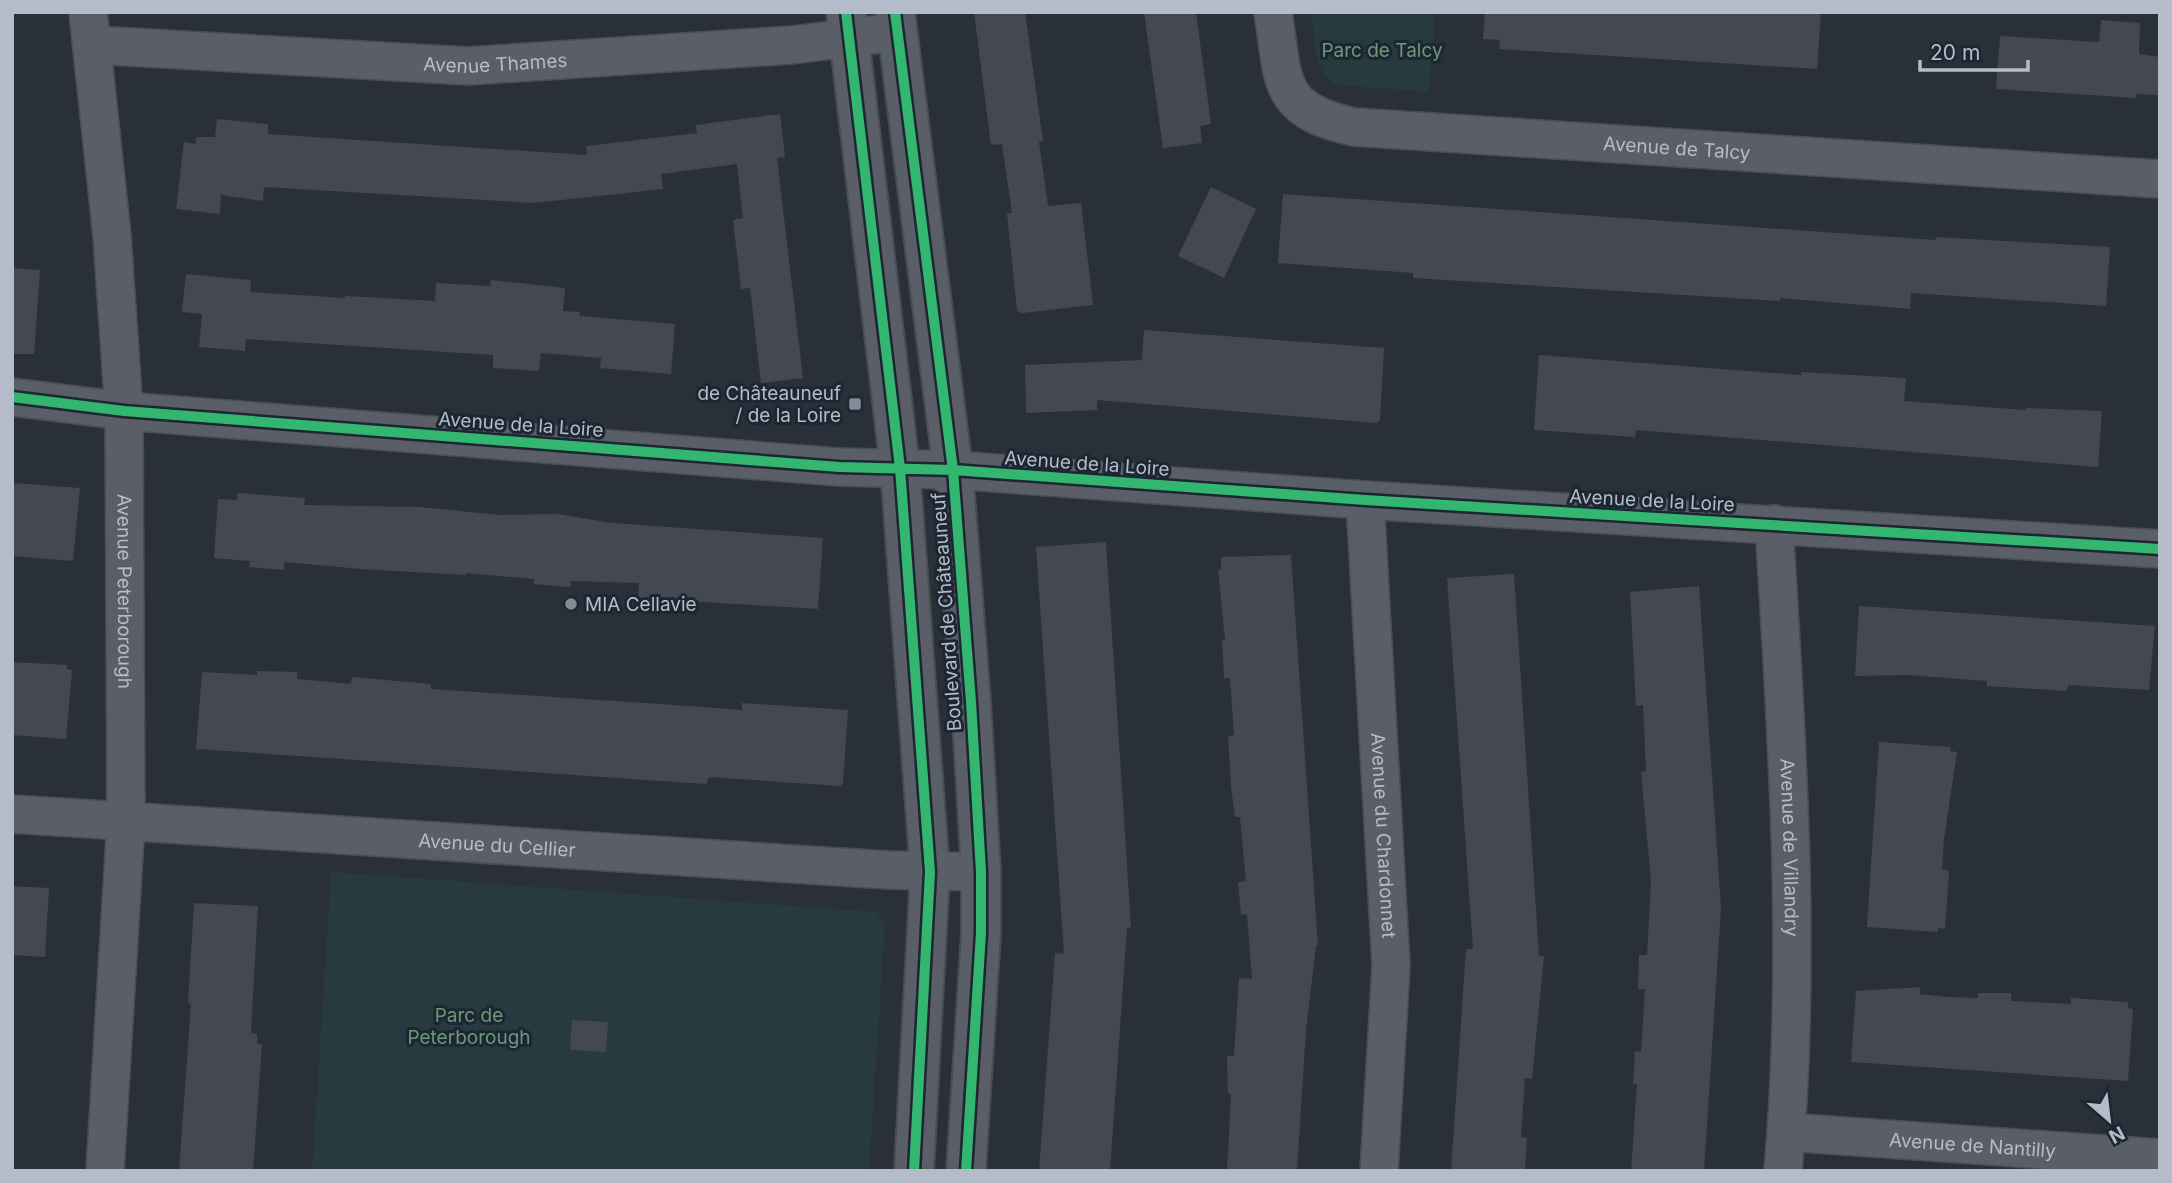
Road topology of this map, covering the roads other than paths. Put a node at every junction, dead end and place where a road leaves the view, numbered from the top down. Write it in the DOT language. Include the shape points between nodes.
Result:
graph roads {
  1 [pos="1273,12"];
  2 [pos="896,22"];
  3 [pos="848,25"];
  4 [pos="91,29"];
  5 [pos="2160,179"];
  6 [pos="12,397"];
  7 [pos="124,411"];
  8 [pos="900,468"];
  9 [pos="953,470"];
  10 [pos="1365,500"];
  11 [pos="1774,524"];
  12 [pos="2160,549"];
  13 [pos="12,814"];
  14 [pos="126,821"];
  15 [pos="930,872"];
  16 [pos="981,872"];
  17 [pos="1786,1132"];
  18 [pos="2160,1158"];
  19 [pos="106,1171"];
  20 [pos="914,1171"];
  21 [pos="966,1171"];
  22 [pos="1379,1171"];
  23 [pos="1783,1171"];
  1 -- 5 [label="street, Avenue de Talcy" via="1285,84 1297,105 1321,120 1354,127"];
  2 -- 3 [label="street, Avenue Thames"];
  2 -- 9 [label="street, Boulevard de Châteauneuf"];
  3 -- 4 [label="street, Avenue Thames" via="468,66"];
  3 -- 8 [label="street, Boulevard de Châteauneuf"];
  4 -- 7 [label="street, Avenue Peterborough"];
  6 -- 7 [label="street, Avenue de la Loire"];
  7 -- 8 [label="street, Avenue de la Loire"];
  7 -- 14 [label="street, Avenue Peterborough"];
  8 -- 9 [label="street, Avenue de la Loire"];
  8 -- 15 [label="street, Boulevard de Châteauneuf"];
  9 -- 10 [label="street, Avenue de la Loire"];
  9 -- 16 [label="street, Boulevard de Châteauneuf"];
  10 -- 11 [label="street, Avenue de la Loire"];
  10 -- 22 [label="street, Avenue du Chardonnet" via="1391,966"];
  11 -- 12 [label="street, Avenue de la Loire"];
  11 -- 17 [label="street, Avenue de Villandry" via="1792,832 1793,977"];
  13 -- 14 [label="street, Avenue du Cellier"];
  14 -- 15 [label="street, Avenue du Cellier"];
  14 -- 19 [label="street, Avenue Peterborough"];
  15 -- 16 [label="street, Avenue du Cellier"];
  15 -- 20 [label="street, Boulevard de Châteauneuf"];
  16 -- 21 [label="street, Boulevard de Châteauneuf"];
  17 -- 18 [label="street, Avenue de Nantilly"];
  17 -- 23 [label="street, Avenue de Villandry"];
}
